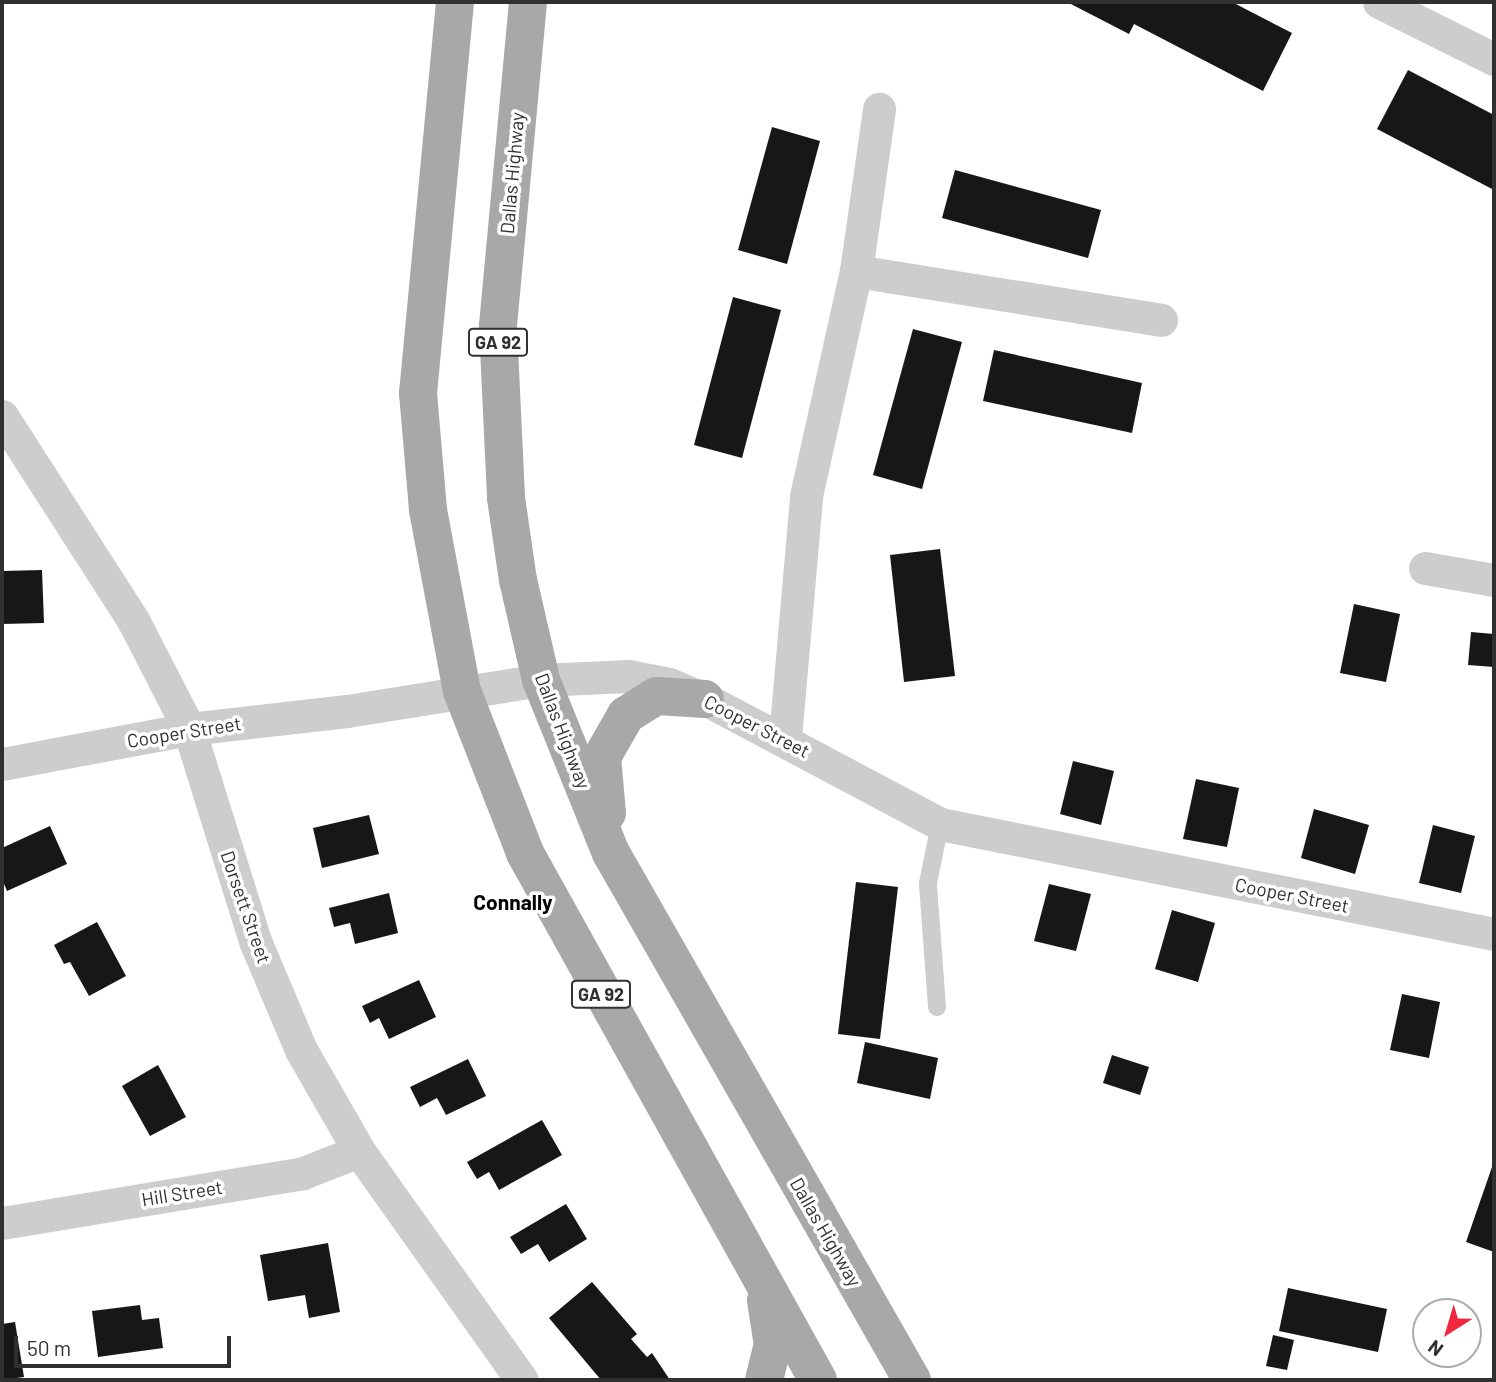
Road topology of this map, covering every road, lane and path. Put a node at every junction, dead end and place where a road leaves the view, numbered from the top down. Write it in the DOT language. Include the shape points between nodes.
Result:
graph roads {
  1 [pos="455,2"];
  2 [pos="528,2"];
  3 [pos="1379,2"];
  4 [pos="1494,59"];
  5 [pos="879,109"];
  6 [pos="856,271"];
  7 [pos="1161,320"];
  8 [pos="2,416"];
  9 [pos="1425,568"];
  10 [pos="1494,580"];
  11 [pos="541,680"];
  12 [pos="462,691"];
  13 [pos="705,699"];
  14 [pos="189,729"];
  15 [pos="785,738"];
  16 [pos="2,764"];
  17 [pos="940,824"];
  18 [pos="611,853"];
  19 [pos="1494,934"];
  20 [pos="937,1007"];
  21 [pos="359,1151"];
  22 [pos="2,1223"];
  23 [pos="763,1285"];
  24 [pos="903,1377"];
  25 [pos="522,1380"];
  26 [pos="764,1380"];
  27 [pos="818,1380"];
  1 -- 12 [label="main road, GA 92" via="418,393 428,510"];
  2 -- 11 [label="main road, Dallas Highway / GA 92" via="498,327 506,498 518,580"];
  3 -- 4 [label="street"];
  5 -- 6 [label="street"];
  6 -- 7 [label="street"];
  6 -- 15 [label="street" via="806,496"];
  8 -- 14 [label="street, Dorsett Street" via="133,620"];
  9 -- 10 [label="street"];
  11 -- 12 [label="street, Cooper Street"];
  11 -- 13 [label="street, Cooper Street" via="628,676 669,684"];
  11 -- 18 [label="main road, Dallas Highway / GA 92"];
  12 -- 14 [label="street, Cooper Street" via="347,711"];
  12 -- 23 [label="main road, GA 92" via="525,853"];
  13 -- 15 [label="street, Cooper Street"];
  13 -- 18 [label="main road" via="657,696 626,715 612,733 602,757"];
  14 -- 16 [label="street, Cooper Street"];
  14 -- 21 [label="street, Dorsett Street" via="255,941 301,1050"];
  15 -- 17 [label="street, Cooper Street"];
  17 -- 19 [label="street, Cooper Street"];
  17 -- 20 [label="lane" via="928,883"];
  18 -- 24 [label="main road, Dallas Highway / GA 92"];
  21 -- 22 [label="street, Hill Street" via="303,1173"];
  21 -- 25 [label="street, Dorsett Street"];
  23 -- 26 [label="main road" via="773,1345"];
  23 -- 27 [label="main road, GA 92"];
}
